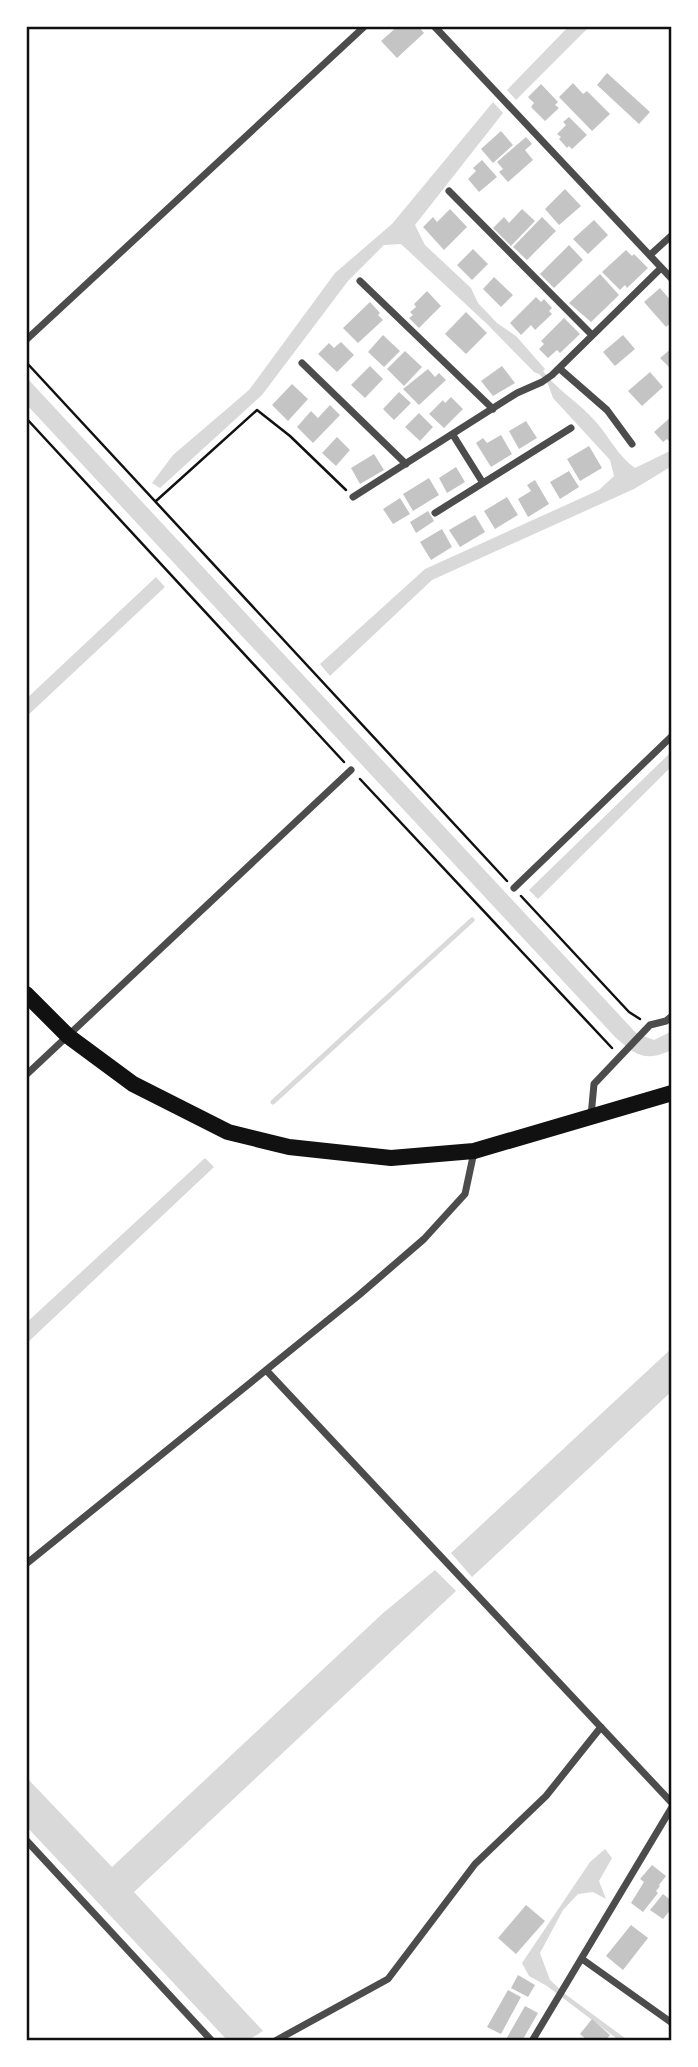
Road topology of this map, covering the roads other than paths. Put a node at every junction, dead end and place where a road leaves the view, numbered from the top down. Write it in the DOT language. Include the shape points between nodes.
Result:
graph roads {
  1 [pos="365,26"];
  2 [pos="434,26"];
  3 [pos="449,191"];
  4 [pos="672,235"];
  5 [pos="650,255"];
  6 [pos="662,268"];
  7 [pos="672,279"];
  8 [pos="360,281"];
  9 [pos="592,335"];
  10 [pos="26,340"];
  11 [pos="302,363"];
  12 [pos="560,369"];
  13 [pos="493,409"];
  14 [pos="571,428"];
  15 [pos="453,435"];
  16 [pos="632,444"];
  17 [pos="406,464"];
  18 [pos="483,483"];
  19 [pos="353,497"];
  20 [pos="435,513"];
  21 [pos="672,736"];
  22 [pos="351,770"];
  23 [pos="514,888"];
  24 [pos="26,994"];
  25 [pos="672,1016"];
  26 [pos="68,1036"];
  27 [pos="26,1074"];
  28 [pos="672,1093"];
  29 [pos="590,1116"];
  30 [pos="474,1151"];
  31 [pos="267,1370"];
  32 [pos="26,1564"];
  33 [pos="601,1727"];
  34 [pos="672,1805"];
  35 [pos="26,1840"];
  36 [pos="582,1959"];
  37 [pos="672,2023"];
  38 [pos="212,2041"];
  39 [pos="275,2041"];
  40 [pos="532,2041"];
  1 -- 10 [label="street"];
  2 -- 5 [label="street"];
  3 -- 9 [label="street"];
  4 -- 5 [label="street"];
  5 -- 6 [label="street"];
  6 -- 7 [label="street"];
  6 -- 9 [label="street"];
  8 -- 13 [label="street"];
  9 -- 12 [label="street"];
  11 -- 17 [label="street"];
  12 -- 13 [label="street"];
  12 -- 16 [label="street" via="607,410"];
  13 -- 15 [label="street"];
  14 -- 18 [label="street"];
  15 -- 17 [label="street"];
  15 -- 18 [label="street"];
  17 -- 19 [label="street"];
  18 -- 20 [label="street"];
  21 -- 23 [label="street"];
  22 -- 26 [label="street"];
  24 -- 26 [label="main road"];
  25 -- 29 [label="street" via="650,1025 594,1084"];
  26 -- 27 [label="street"];
  26 -- 30 [label="main road" via="133,1084 228,1132 289,1147 391,1158"];
  28 -- 29 [label="main road"];
  29 -- 30 [label="main road"];
  30 -- 31 [label="street" via="465,1194 424,1239"];
  31 -- 32 [label="street"];
  31 -- 33 [label="street"];
  33 -- 34 [label="street"];
  33 -- 39 [label="street" via="546,1796 475,1864 388,1979"];
  34 -- 36 [label="street"];
  35 -- 38 [label="street"];
  36 -- 37 [label="street"];
  36 -- 40 [label="street"];
}
